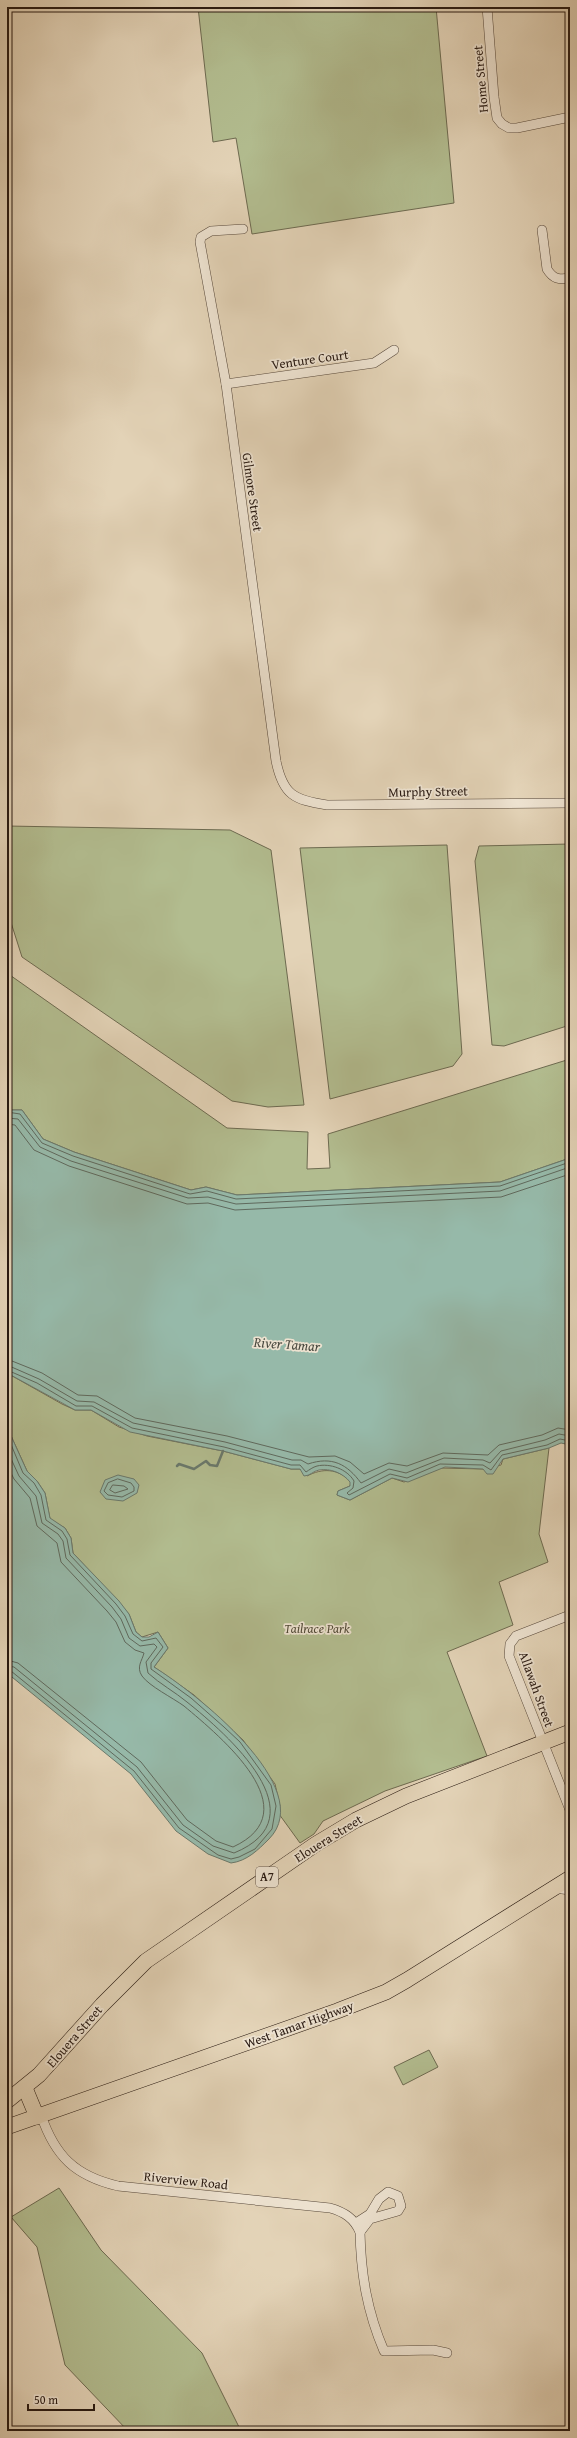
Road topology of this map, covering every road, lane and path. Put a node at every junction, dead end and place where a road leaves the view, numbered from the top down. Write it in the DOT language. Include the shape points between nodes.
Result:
graph roads {
  1 [pos="487,7"];
  2 [pos="570,117"];
  3 [pos="243,229"];
  4 [pos="542,230"];
  5 [pos="570,278"];
  6 [pos="394,350"];
  7 [pos="226,384"];
  8 [pos="289,793"];
  9 [pos="570,803"];
  10 [pos="570,1615"];
  11 [pos="570,1732"];
  12 [pos="543,1743"];
  13 [pos="570,1810"];
  14 [pos="570,1878"];
  15 [pos="552,1888"];
  16 [pos="570,1890"];
  17 [pos="15,2095"];
  18 [pos="39,2116"];
  19 [pos="7,2126"];
  20 [pos="358,2228"];
  21 [pos="384,2351"];
  22 [pos="447,2353"];
  23 [pos="387,2361"];
  1 -- 2 [label="street, Home Street" via="497,118 509,128 517,128"];
  3 -- 7 [label="street, Gilmore Street" via="211,231 201,237 200,242"];
  4 -- 5 [label="street" via="547,270 558,279"];
  6 -- 7 [label="street, Venture Court" via="374,363"];
  7 -- 8 [label="street, Gilmore Street" via="276,761 278,773"];
  8 -- 9 [label="street, Murphy Street" via="305,802 327,805"];
  10 -- 12 [label="street, Allawah Street" via="516,1636 510,1644 509,1656"];
  11 -- 12 [label="highway, Elouera Street / A7"];
  12 -- 13 [label="street, Allawah Street"];
  12 -- 17 [label="highway, Elouera Street / A7" via="431,1785 382,1807 316,1844 146,1961 106,2000 52,2062"];
  14 -- 15 [label="highway, West Tamar Highway"];
  15 -- 16 [label="street"];
  15 -- 18 [label="highway, West Tamar Highway" via="386,1992"];
  17 -- 18 [label="highway"];
  18 -- 19 [label="highway, West Tamar Highway"];
  18 -- 20 [label="street, Riverview Road" via="62,2157 75,2168 102,2182 118,2186 330,2208 340,2211"];
  20 -- 20 [label="street" via="383,2195 388,2192 398,2196 401,2206 398,2211 370,2219"];
  20 -- 21 [label="street" via="362,2274 371,2320"];
  21 -- 22 [label="street" via="433,2350"];
  21 -- 23 [label="street"];
}
